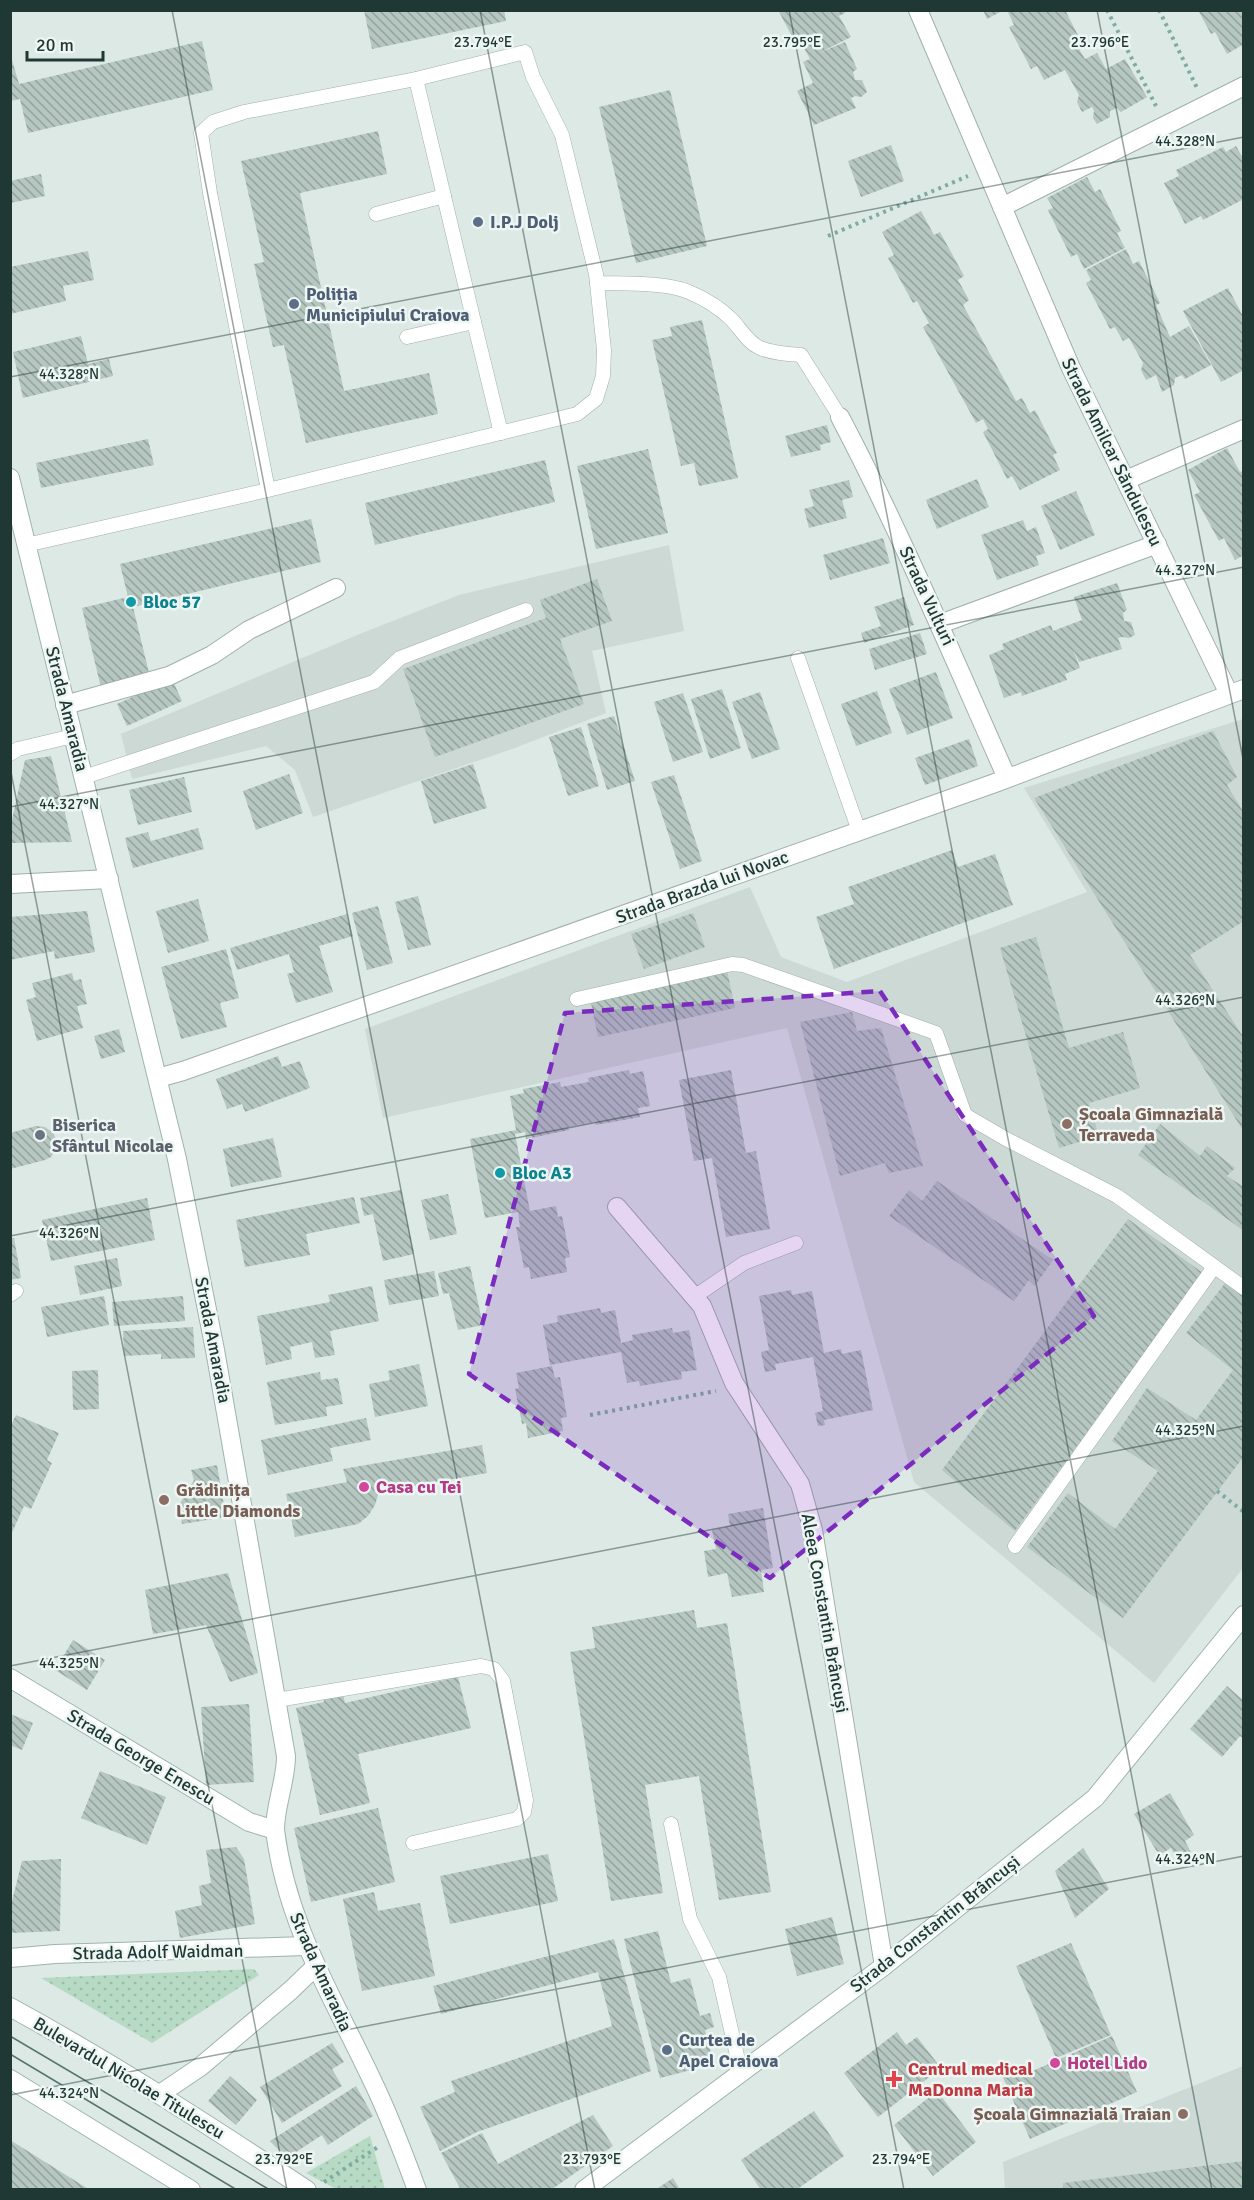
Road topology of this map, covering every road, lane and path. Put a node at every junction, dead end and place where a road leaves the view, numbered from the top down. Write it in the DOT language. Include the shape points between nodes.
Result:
graph roads {
  1 [pos="918,10"];
  2 [pos="1107,10"];
  3 [pos="1159,10"];
  4 [pos="416,79"];
  5 [pos="1244,86"];
  6 [pos="1206,106"];
  7 [pos="1166,126"];
  8 [pos="986,168"];
  9 [pos="444,196"];
  10 [pos="1002,207"];
  11 [pos="376,214"];
  12 [pos="828,236"];
  13 [pos="597,283"];
  14 [pos="474,322"];
  15 [pos="407,337"];
  16 [pos="840,417"];
  17 [pos="1244,429"];
  18 [pos="501,433"];
  19 [pos="10,478"];
  20 [pos="1126,480"];
  21 [pos="268,490"];
  22 [pos="1157,544"];
  23 [pos="27,545"];
  24 [pos="336,588"];
  25 [pos="526,610"];
  26 [pos="940,624"];
  27 [pos="798,658"];
  28 [pos="1236,692"];
  29 [pos="65,705"];
  30 [pos="73,736"];
  31 [pos="10,754"];
  32 [pos="84,777"];
  33 [pos="1007,778"];
  34 [pos="859,831"];
  35 [pos="109,879"];
  36 [pos="10,884"];
  37 [pos="577,999"];
  38 [pos="158,1078"];
  39 [pos="617,1207"];
  40 [pos="796,1243"];
  41 [pos="1214,1267"];
  42 [pos="1244,1288"];
  43 [pos="694,1297"];
  44 [pos="737,1387"];
  45 [pos="590,1415"];
  46 [pos="1217,1491"];
  47 [pos="1244,1512"];
  48 [pos="1015,1546"];
  49 [pos="1244,1615"];
  50 [pos="10,1678"];
  51 [pos="277,1700"];
  52 [pos="671,1824"];
  53 [pos="275,1830"];
  54 [pos="413,1843"];
  55 [pos="305,1946"];
  56 [pos="10,1958"];
  57 [pos="884,1966"];
  58 [pos="315,1967"];
  59 [pos="10,2007"];
  60 [pos="741,2073"];
  61 [pos="10,2079"];
  62 [pos="160,2094"];
  63 [pos="381,2158"];
  64 [pos="313,2188"];
  65 [pos="191,2190"];
  66 [pos="417,2190"];
  67 [pos="584,2190"];
  1 -- 8 [label="street, Strada Amilcar Săndulescu"];
  2 -- 7 [label="path"];
  3 -- 6 [label="path"];
  4 -- 9 [label="lane"];
  4 -- 13 [label="lane" via="525,52 562,135"];
  4 -- 21 [label="lane" via="244,112 213,122 201,133"];
  5 -- 6 [label="street"];
  6 -- 7 [label="street"];
  7 -- 10 [label="street"];
  8 -- 10 [label="street, Strada Amilcar Săndulescu"];
  8 -- 12 [label="path"];
  9 -- 11 [label="lane"];
  9 -- 14 [label="lane"];
  10 -- 20 [label="street, Strada Amilcar Săndulescu" via="1071,368"];
  13 -- 16 [label="lane" via="687,291 715,306 758,347 801,355"];
  13 -- 18 [label="lane" via="604,350 603,376 596,399 577,414"];
  14 -- 15 [label="lane"];
  14 -- 18 [label="lane"];
  16 -- 26 [label="street, Strada Vulturi"];
  17 -- 20 [label="street"];
  18 -- 21 [label="lane"];
  19 -- 23 [label="street, Strada Amaradia"];
  20 -- 22 [label="street, Strada Amilcar Săndulescu"];
  21 -- 23 [label="lane"];
  22 -- 26 [label="street"];
  22 -- 28 [label="street, Strada Amilcar Săndulescu"];
  23 -- 29 [label="street, Strada Amaradia"];
  24 -- 29 [label="street" via="249,630 212,656 169,676"];
  25 -- 32 [label="lane" via="400,658 374,682"];
  26 -- 33 [label="street, Strada Vulturi"];
  27 -- 34 [label="lane"];
  28 -- 33 [label="street, Strada Brazda lui Novac"];
  29 -- 30 [label="street, Strada Amaradia"];
  30 -- 31 [label="lane"];
  30 -- 32 [label="street, Strada Amaradia"];
  32 -- 35 [label="street, Strada Amaradia"];
  33 -- 34 [label="street, Strada Brazda lui Novac"];
  34 -- 38 [label="street, Strada Brazda lui Novac"];
  35 -- 36 [label="street"];
  35 -- 38 [label="street, Strada Amaradia"];
  37 -- 41 [label="lane" via="732,964 743,965 936,1033 965,1115 1117,1196"];
  38 -- 51 [label="street, Strada Amaradia" via="216,1350"];
  39 -- 43 [label="street, Aleea Constantin Brâncuși"];
  40 -- 43 [label="lane" via="744,1263"];
  41 -- 42 [label="lane"];
  41 -- 48 [label="lane"];
  43 -- 44 [label="street, Aleea Constantin Brâncuși" via="702,1305"];
  44 -- 45 [label="path"];
  44 -- 57 [label="street, Aleea Constantin Brâncuși" via="800,1484 813,1530"];
  46 -- 47 [label="path"];
  49 -- 57 [label="street, Strada Constantin Brâncuși" via="1095,1798"];
  50 -- 53 [label="street, Strada George Enescu" via="249,1822"];
  51 -- 53 [label="street, Strada Amaradia" via="286,1766"];
  51 -- 54 [label="lane" via="481,1666 494,1669 503,1680 526,1800 524,1812 517,1819"];
  52 -- 60 [label="lane" via="690,1919 719,1977"];
  53 -- 55 [label="street, Strada Amaradia" via="292,1909"];
  55 -- 56 [label="street, Strada Adolf Waidman"];
  55 -- 58 [label="street, Strada Amaradia"];
  57 -- 60 [label="street, Strada Constantin Brâncuși"];
  58 -- 62 [label="street" via="200,2067"];
  58 -- 66 [label="street, Strada Amaradia" via="373,2080"];
  59 -- 62 [label="street, Bulevardul Nicolae Titulescu"];
  60 -- 67 [label="street, Strada Constantin Brâncuși"];
  61 -- 65 [label="street"];
  62 -- 64 [label="street, Bulevardul Nicolae Titulescu"];
  63 -- 64 [label="path" via="378,2147"];
}
